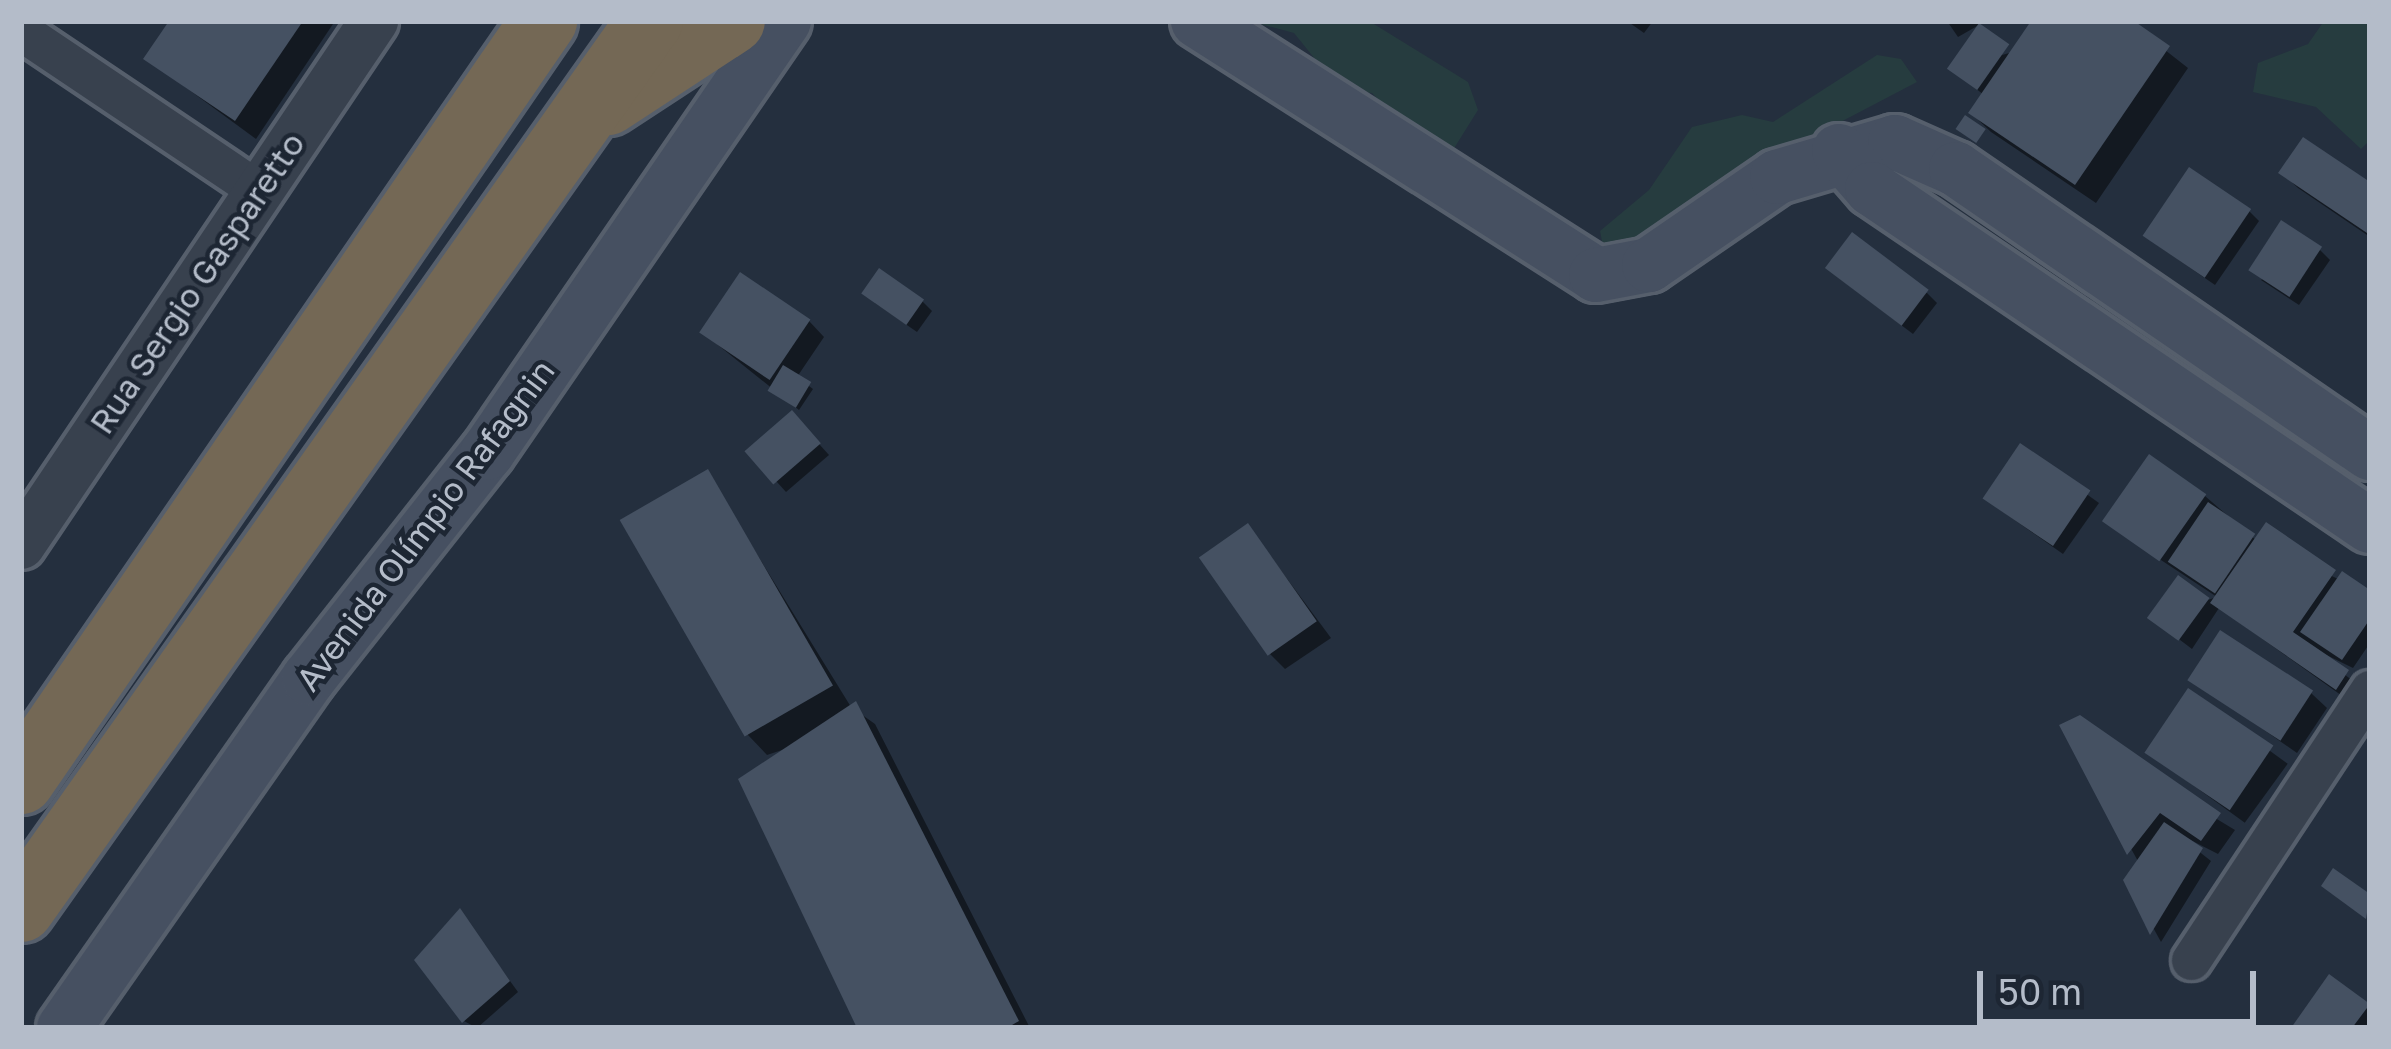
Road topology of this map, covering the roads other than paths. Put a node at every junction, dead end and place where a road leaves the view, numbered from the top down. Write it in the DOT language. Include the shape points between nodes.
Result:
graph roads {
  1 [pos="374,21"];
  2 [pos="544,21"];
  3 [pos="650,21"];
  4 [pos="732,21"];
  5 [pos="784,21"];
  6 [pos="1198,21"];
  7 [pos="21,31"];
  8 [pos="584,117"];
  9 [pos="1840,151"];
  10 [pos="259,190"];
  11 [pos="2370,453"];
  12 [pos="2370,526"];
  13 [pos="21,545"];
  14 [pos="2370,690"];
  15 [pos="21,781"];
  16 [pos="21,909"];
  17 [pos="2191,960"];
  18 [pos="64,1028"];
  1 -- 10 [label="street, Rua Sergio Gasparetto"];
  2 -- 15 [label="highway"];
  3 -- 8 [label="highway"];
  4 -- 8 [label="highway"];
  5 -- 18 [label="main road, Avenida Olímpio Rafagnin" via="487,453 309,678"];
  6 -- 9 [label="main road" via="1596,275 1649,266 1777,177"];
  7 -- 10 [label="street"];
  8 -- 16 [label="highway"];
  9 -- 11 [label="main road" via="1894,142 1956,170"];
  9 -- 12 [label="main road" via="1872,189"];
  10 -- 13 [label="street, Rua Sergio Gasparetto"];
  14 -- 17 [label="street"];
}
